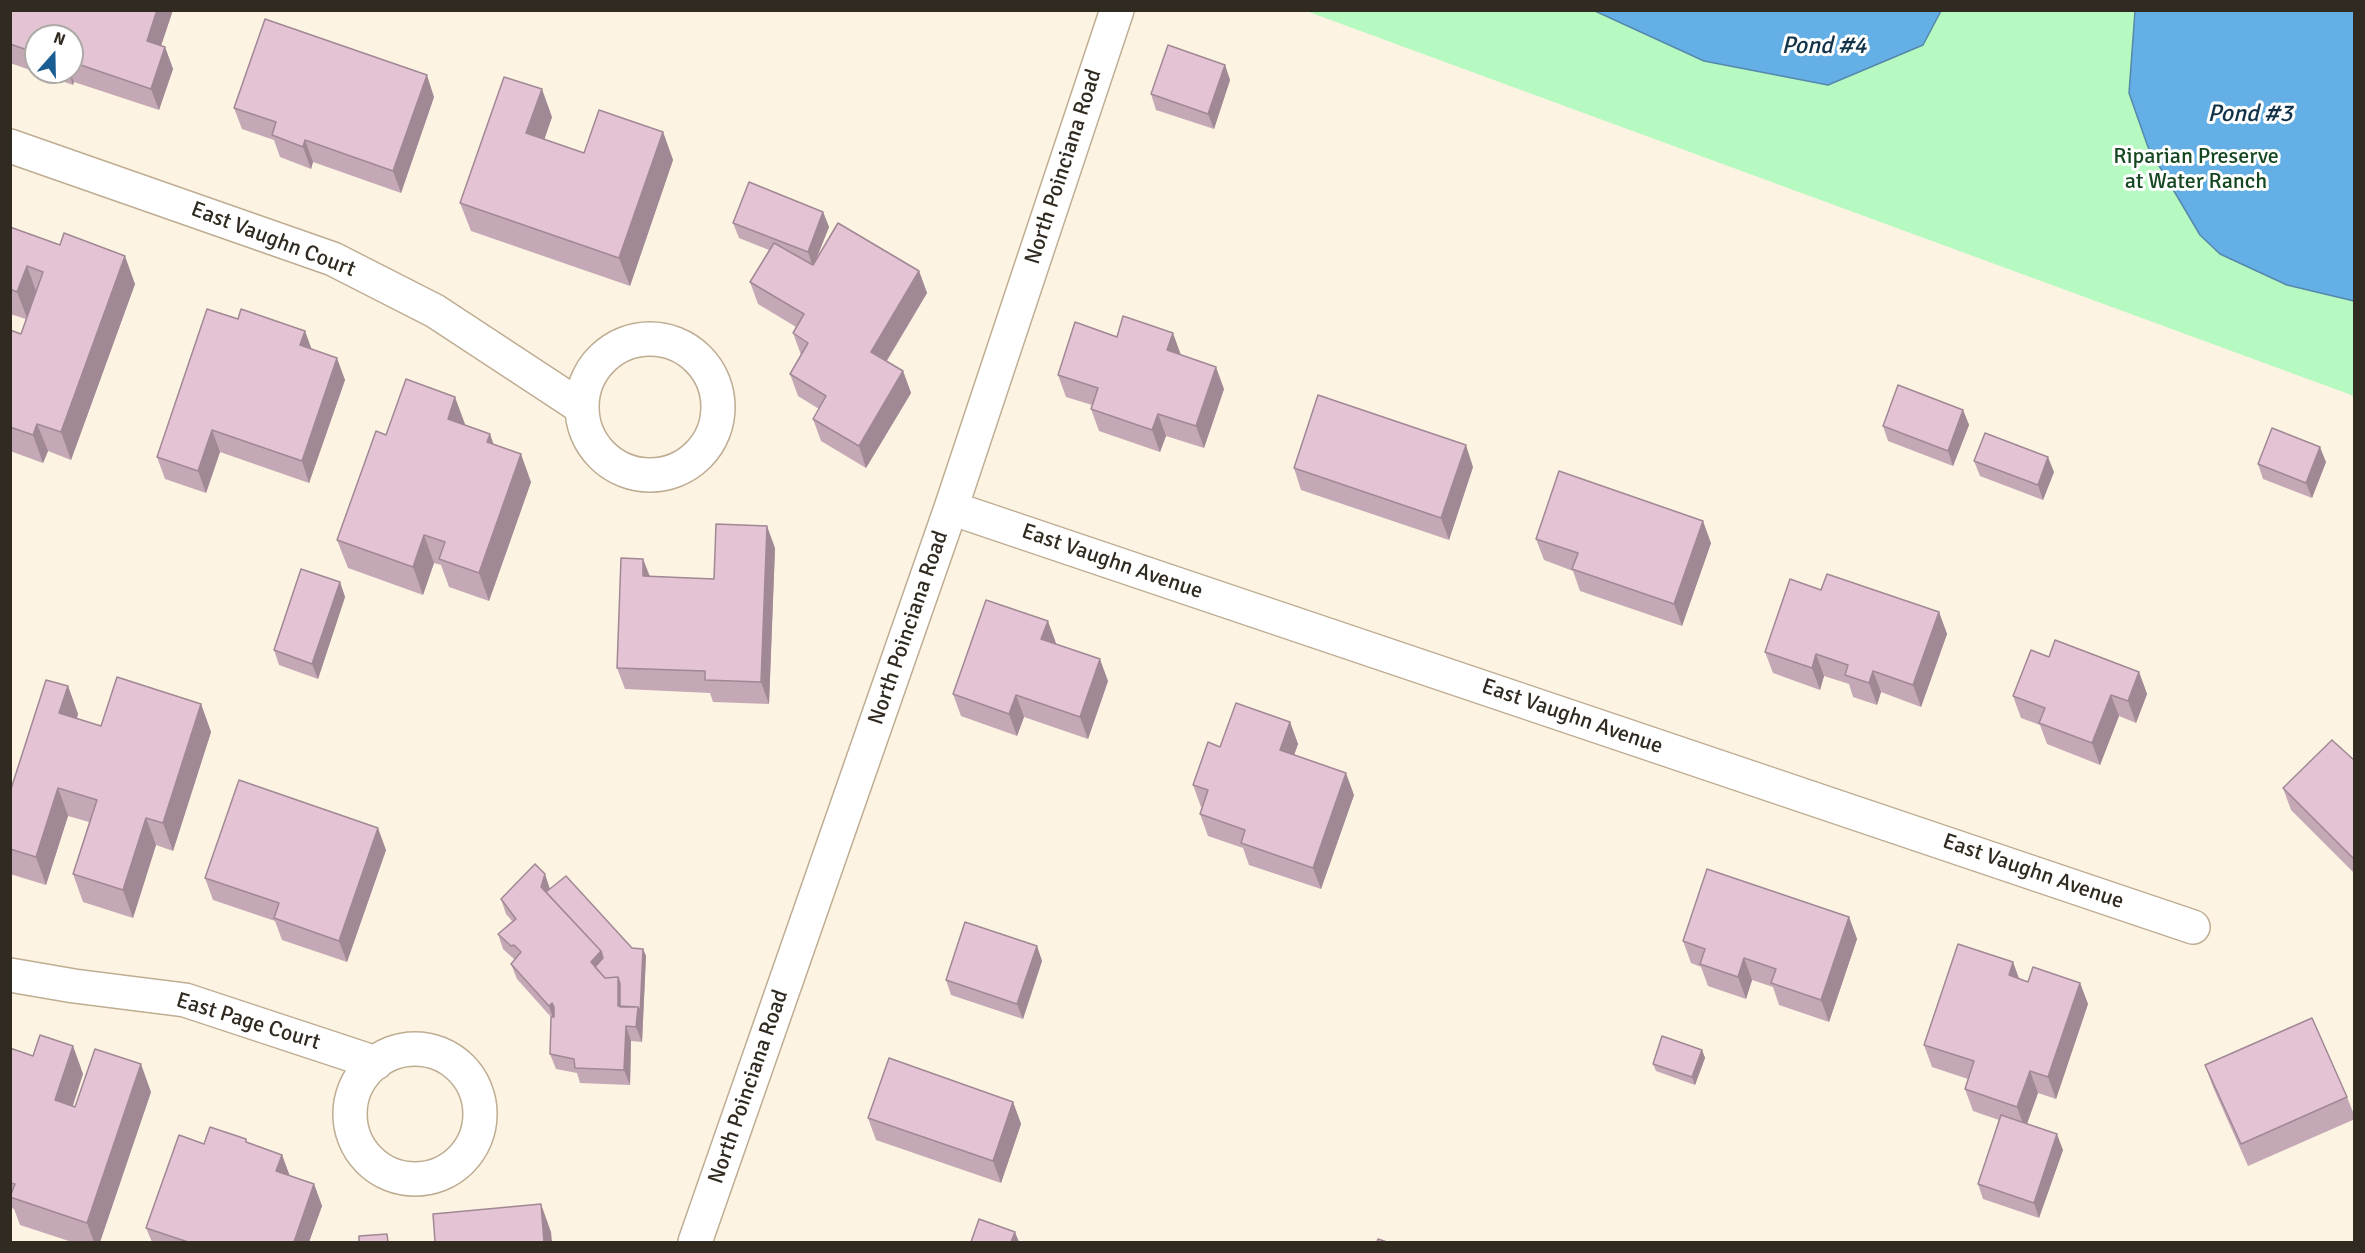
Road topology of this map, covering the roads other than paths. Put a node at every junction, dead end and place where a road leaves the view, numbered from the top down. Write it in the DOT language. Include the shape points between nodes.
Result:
graph roads {
  1 [pos="1117,10"];
  2 [pos="10,146"];
  3 [pos="581,406"];
  4 [pos="951,508"];
  5 [pos="2193,927"];
  6 [pos="10,975"];
  7 [pos="376,1063"];
  8 [pos="695,1242"];
  1 -- 4 [label="street, North Poinciana Road"];
  2 -- 3 [label="street, East Vaughn Court" via="333,259 435,311"];
  3 -- 3 [label="street" via="594,447 619,467 650,475 671,472 690,462 705,447 715,428 718,404 713,382 692,354 660,340 637,340 615,348 597,363 585,384"];
  4 -- 5 [label="street, East Vaughn Avenue"];
  4 -- 8 [label="street, North Poinciana Road"];
  6 -- 7 [label="street, East Page Court" via="185,1000"];
}
